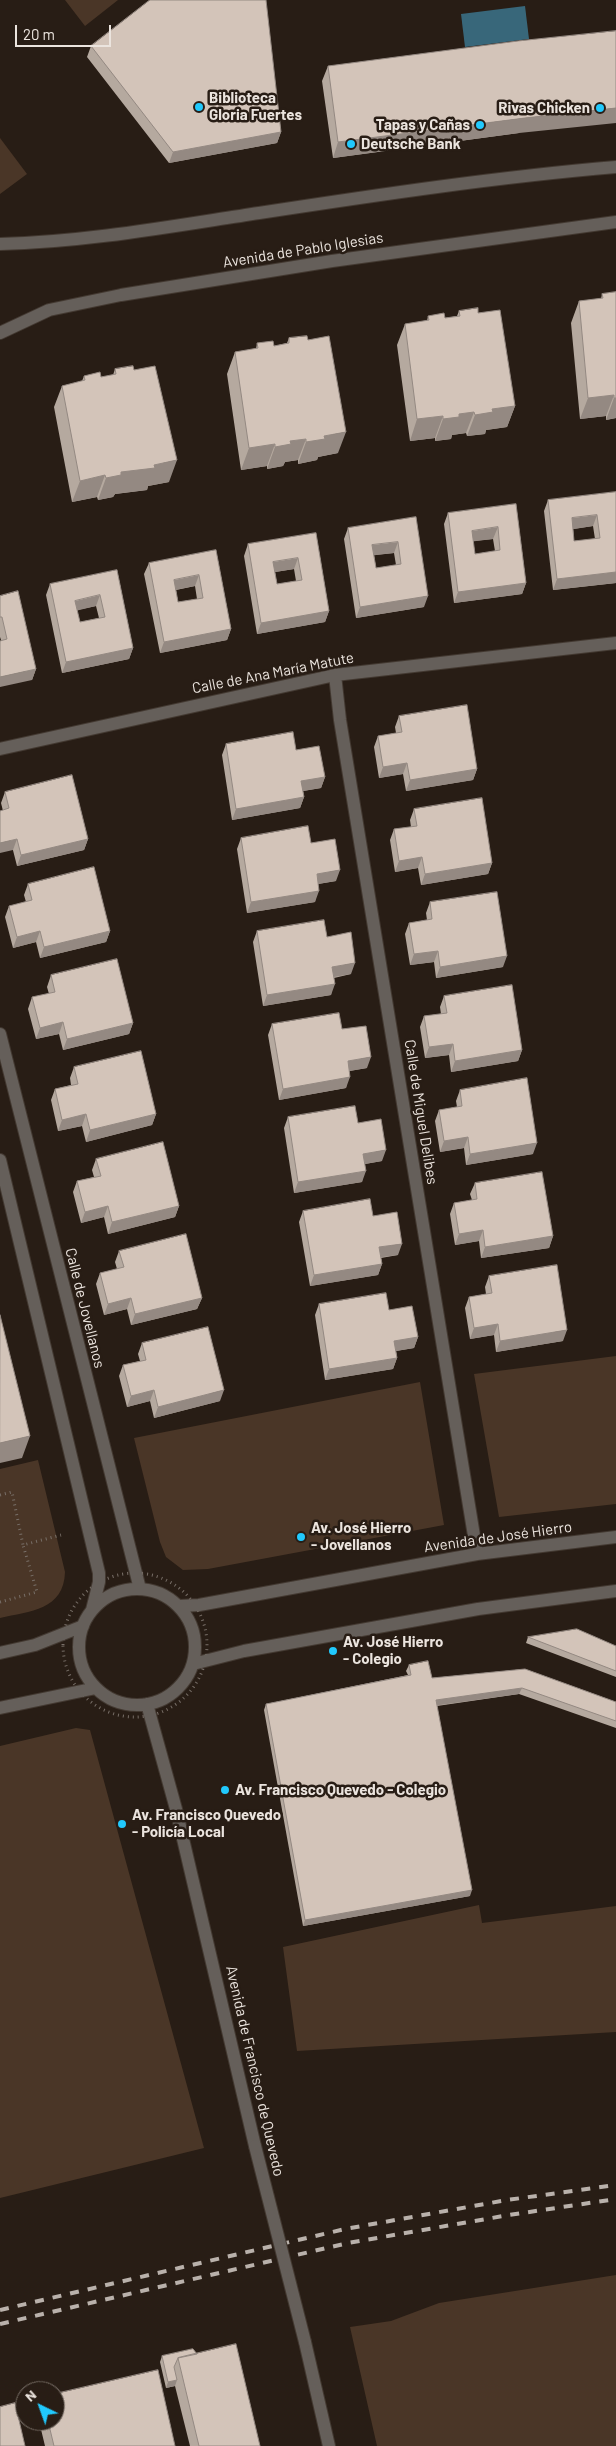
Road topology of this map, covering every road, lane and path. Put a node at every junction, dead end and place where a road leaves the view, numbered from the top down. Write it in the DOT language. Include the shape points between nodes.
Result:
graph roads {
  1 [pos="616,167"];
  2 [pos="616,222"];
  3 [pos="0,244"];
  4 [pos="0,333"];
  5 [pos="616,643"];
  6 [pos="334,675"];
  7 [pos="0,749"];
  8 [pos="0,1034"];
  9 [pos="0,1160"];
  10 [pos="0,1495"];
  11 [pos="61,1535"];
  12 [pos="616,1537"];
  13 [pos="23,1545"];
  14 [pos="477,1554"];
  15 [pos="136,1573"];
  16 [pos="99,1582"];
  17 [pos="140,1589"];
  18 [pos="616,1591"];
  19 [pos="0,1602"];
  20 [pos="196,1605"];
  21 [pos="179,1606"];
  22 [pos="92,1610"];
  23 [pos="83,1626"];
  24 [pos="64,1634"];
  25 [pos="0,1653"];
  26 [pos="206,1661"];
  27 [pos="193,1664"];
  28 [pos="96,1688"];
  29 [pos="79,1691"];
  30 [pos="0,1708"];
  31 [pos="149,1710"];
  32 [pos="328,2446"];
  1 -- 3 [label="street" via="324,203 114,235"];
  2 -- 4 [label="street, Avenida de Pablo Iglesias" via="332,261 121,295 49,310"];
  5 -- 6 [label="street, Calle de Ana María Matute"];
  6 -- 7 [label="street, Calle de Ana María Matute"];
  6 -- 14 [label="street, Calle de Miguel Delibes"];
  8 -- 15 [label="street, Calle de Jovellanos"];
  9 -- 16 [label="street"];
  10 -- 13 [label="path" via="12,1492"];
  11 -- 13 [label="path"];
  12 -- 14 [label="street, Avenida de José Hierro"];
  13 -- 19 [label="path" via="36,1592"];
  14 -- 20 [label="street, Avenida de José Hierro"];
  15 -- 16 [label="path" via="117,1575"];
  15 -- 17 [label="street, Calle de Jovellanos"];
  15 -- 20 [label="path" via="148,1573 168,1580 184,1590"];
  16 -- 22 [label="street"];
  16 -- 24 [label="path" via="82,1596 71,1612"];
  17 -- 21 [label="street" via="156,1592"];
  17 -- 22 [label="street" via="106,1598"];
  18 -- 26 [label="street" via="478,1609 244,1651"];
  20 -- 21 [label="street, Avenida de José Hierro"];
  20 -- 26 [label="path" via="204,1620 208,1646"];
  21 -- 27 [label="street" via="194,1634"];
  22 -- 23 [label="street"];
  23 -- 24 [label="street"];
  23 -- 28 [label="street" via="79,1641 80,1657 84,1672"];
  24 -- 25 [label="street"];
  24 -- 29 [label="path" via="64,1661"];
  26 -- 27 [label="street"];
  26 -- 31 [label="path" via="198,1682 188,1695 176,1705"];
  27 -- 31 [label="street" via="182,1684"];
  28 -- 29 [label="street"];
  28 -- 31 [label="street" via="108,1697"];
  29 -- 30 [label="street"];
  29 -- 31 [label="path" via="106,1712 136,1718"];
  31 -- 32 [label="street, Avenida de Francisco de Quevedo, bridge" via="176,1809"];
}
